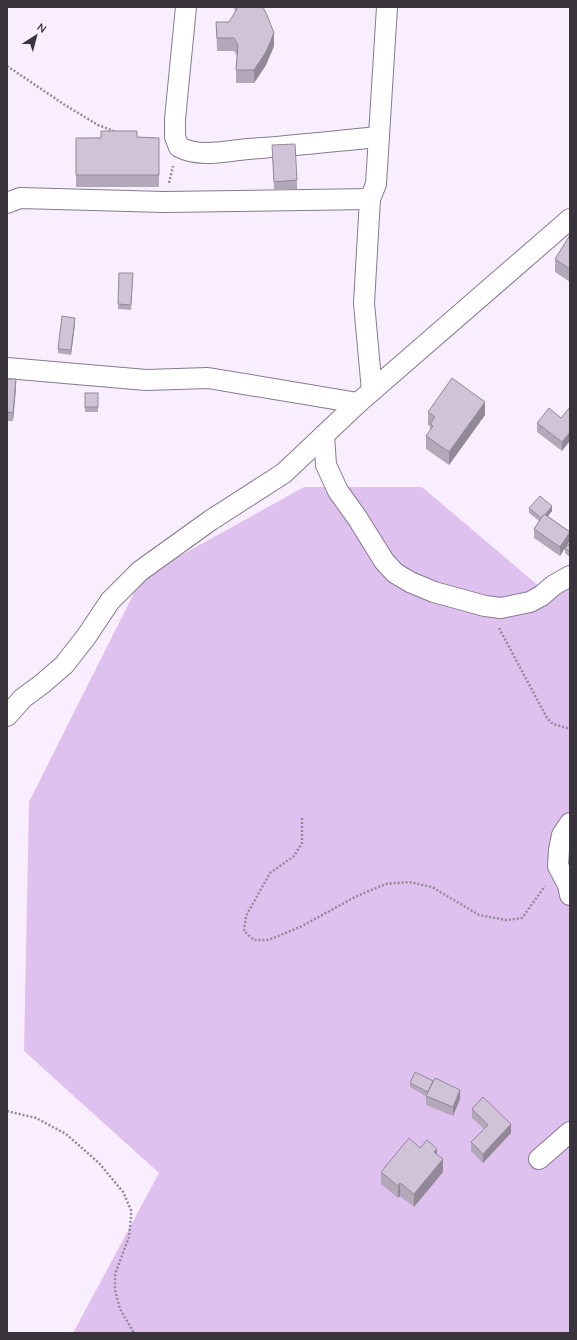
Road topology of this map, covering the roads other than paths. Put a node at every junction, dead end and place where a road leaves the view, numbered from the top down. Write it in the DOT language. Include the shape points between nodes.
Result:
graph roads {
  1 [pos="186,7"];
  2 [pos="387,7"];
  3 [pos="379,136"];
  4 [pos="370,199"];
  5 [pos="7,203"];
  6 [pos="570,219"];
  7 [pos="7,368"];
  8 [pos="365,397"];
  9 [pos="324,435"];
  10 [pos="570,576"];
  11 [pos="7,716"];
  12 [pos="570,822"];
  13 [pos="570,894"];
  14 [pos="570,1132"];
  15 [pos="539,1159"];
  1 -- 3 [label="street" via="175,119 175,137 179,147 188,152 205,153"];
  2 -- 3 [label="street"];
  3 -- 4 [label="street" via="376,184"];
  4 -- 5 [label="street" via="164,202 20,198"];
  4 -- 8 [label="street" via="364,303"];
  6 -- 8 [label="street"];
  7 -- 8 [label="street" via="146,380 208,378"];
  8 -- 9 [label="street"];
  9 -- 10 [label="street" via="326,465 338,491 384,561 395,573 410,582 434,592 484,606 501,608 530,602"];
  9 -- 11 [label="street" via="284,473 211,520 140,571 110,601 64,665 23,698"];
  12 -- 13 [label="street" via="562,835 558,866"];
  14 -- 15 [label="street"];
}
